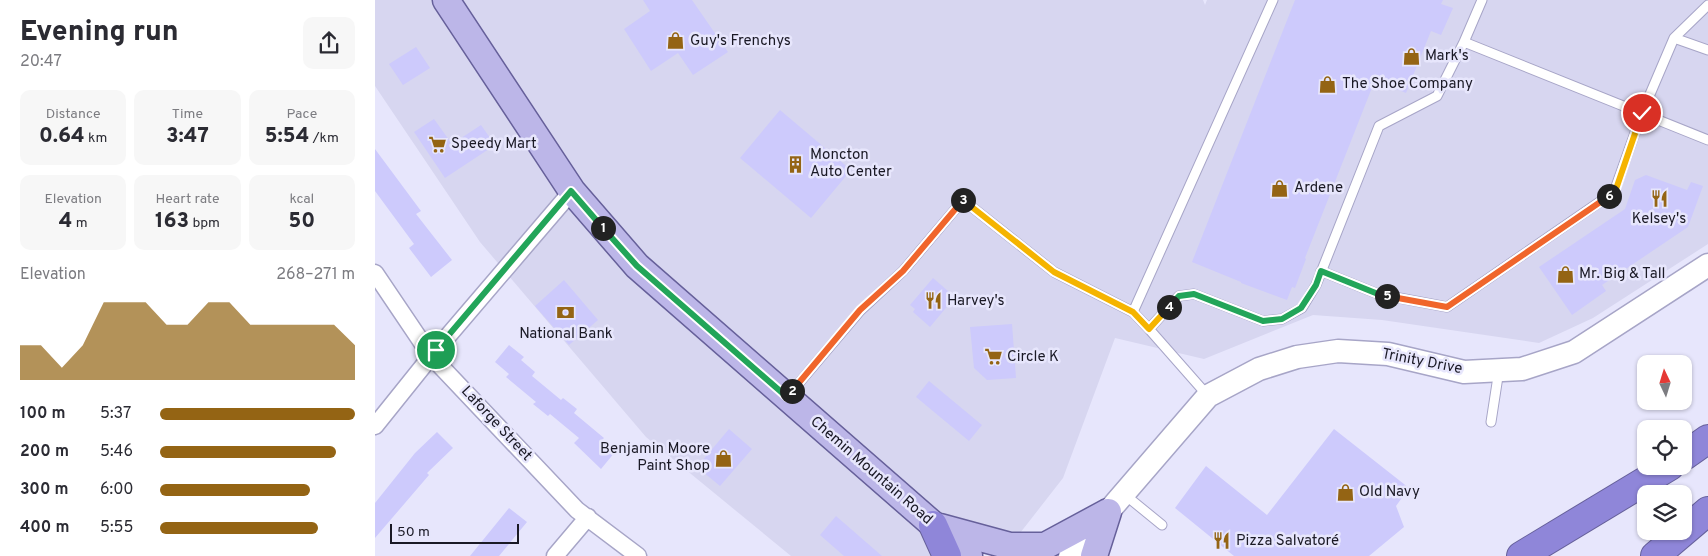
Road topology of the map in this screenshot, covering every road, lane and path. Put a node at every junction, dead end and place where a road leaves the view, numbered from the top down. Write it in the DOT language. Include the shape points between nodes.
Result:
graph roads {
  1 [pos="446,0"];
  2 [pos="1273,0"];
  3 [pos="1482,0"];
  4 [pos="1708,5"];
  5 [pos="1674,38"];
  6 [pos="1464,42"];
  7 [pos="1708,50"];
  8 [pos="1642,113"];
  9 [pos="1708,140"];
  10 [pos="571,191"];
  11 [pos="1708,265"];
  12 [pos="1321,271"];
  13 [pos="375,272"];
  14 [pos="1133,312"];
  15 [pos="1149,329"];
  16 [pos="431,356"];
  17 [pos="1499,370"];
  18 [pos="1208,396"];
  19 [pos="787,397"];
  20 [pos="1491,422"];
  21 [pos="375,426"];
  22 [pos="1708,439"];
  23 [pos="1692,450"];
  24 [pos="1654,475"];
  25 [pos="1116,503"];
  26 [pos="1708,510"];
  27 [pos="588,517"];
  28 [pos="933,525"];
  29 [pos="1162,525"];
  30 [pos="555,556"];
  31 [pos="638,556"];
  32 [pos="947,556"];
  33 [pos="969,556"];
  34 [pos="1070,556"];
  35 [pos="1094,556"];
  36 [pos="1521,556"];
  37 [pos="1655,556"];
  1 -- 10 [label="main road, Chemin Mountain Road"];
  2 -- 14 [label="lane"];
  3 -- 6 [label="lane"];
  4 -- 5 [label="lane"];
  5 -- 7 [label="lane"];
  5 -- 8 [label="lane"];
  6 -- 8 [label="lane"];
  6 -- 12 [label="lane" via="1437,96 1379,126"];
  8 -- 9 [label="lane"];
  8 -- 12 [label="lane" via="1615,192 1447,307 1378,294"];
  10 -- 16 [label="street"];
  10 -- 19 [label="main road, Chemin Mountain Road" via="637,266"];
  11 -- 17 [label="street, Trinity Drive" via="1574,352 1522,369"];
  12 -- 15 [label="lane" via="1301,308 1282,319 1263,321 1194,294 1179,296"];
  13 -- 16 [label="street, Laforge Street"];
  14 -- 15 [label="lane"];
  14 -- 19 [label="lane" via="1054,272 963,200 903,271 860,310"];
  15 -- 18 [label="lane"];
  16 -- 21 [label="street"];
  16 -- 27 [label="street, Laforge Street" via="577,510"];
  17 -- 18 [label="street, Trinity Drive" via="1464,372 1388,354 1339,351 1297,357 1259,370"];
  17 -- 20 [label="lane"];
  18 -- 25 [label="street, Trinity Drive"];
  19 -- 28 [label="main road, Chemin Mountain Road"];
  22 -- 23 [label="highway"];
  24 -- 36 [label="highway"];
  25 -- 28 [label="main road" via="1045,546 1011,546"];
  25 -- 29 [label="lane"];
  25 -- 34 [label="street, Trinity Drive"];
  25 -- 35 [label="main road"];
  26 -- 37 [label="highway"];
  27 -- 30 [label="street"];
  27 -- 31 [label="street, Laforge Street"];
  28 -- 32 [label="highway"];
  28 -- 33 [label="main road, Chemin Mountain Road"];
}
